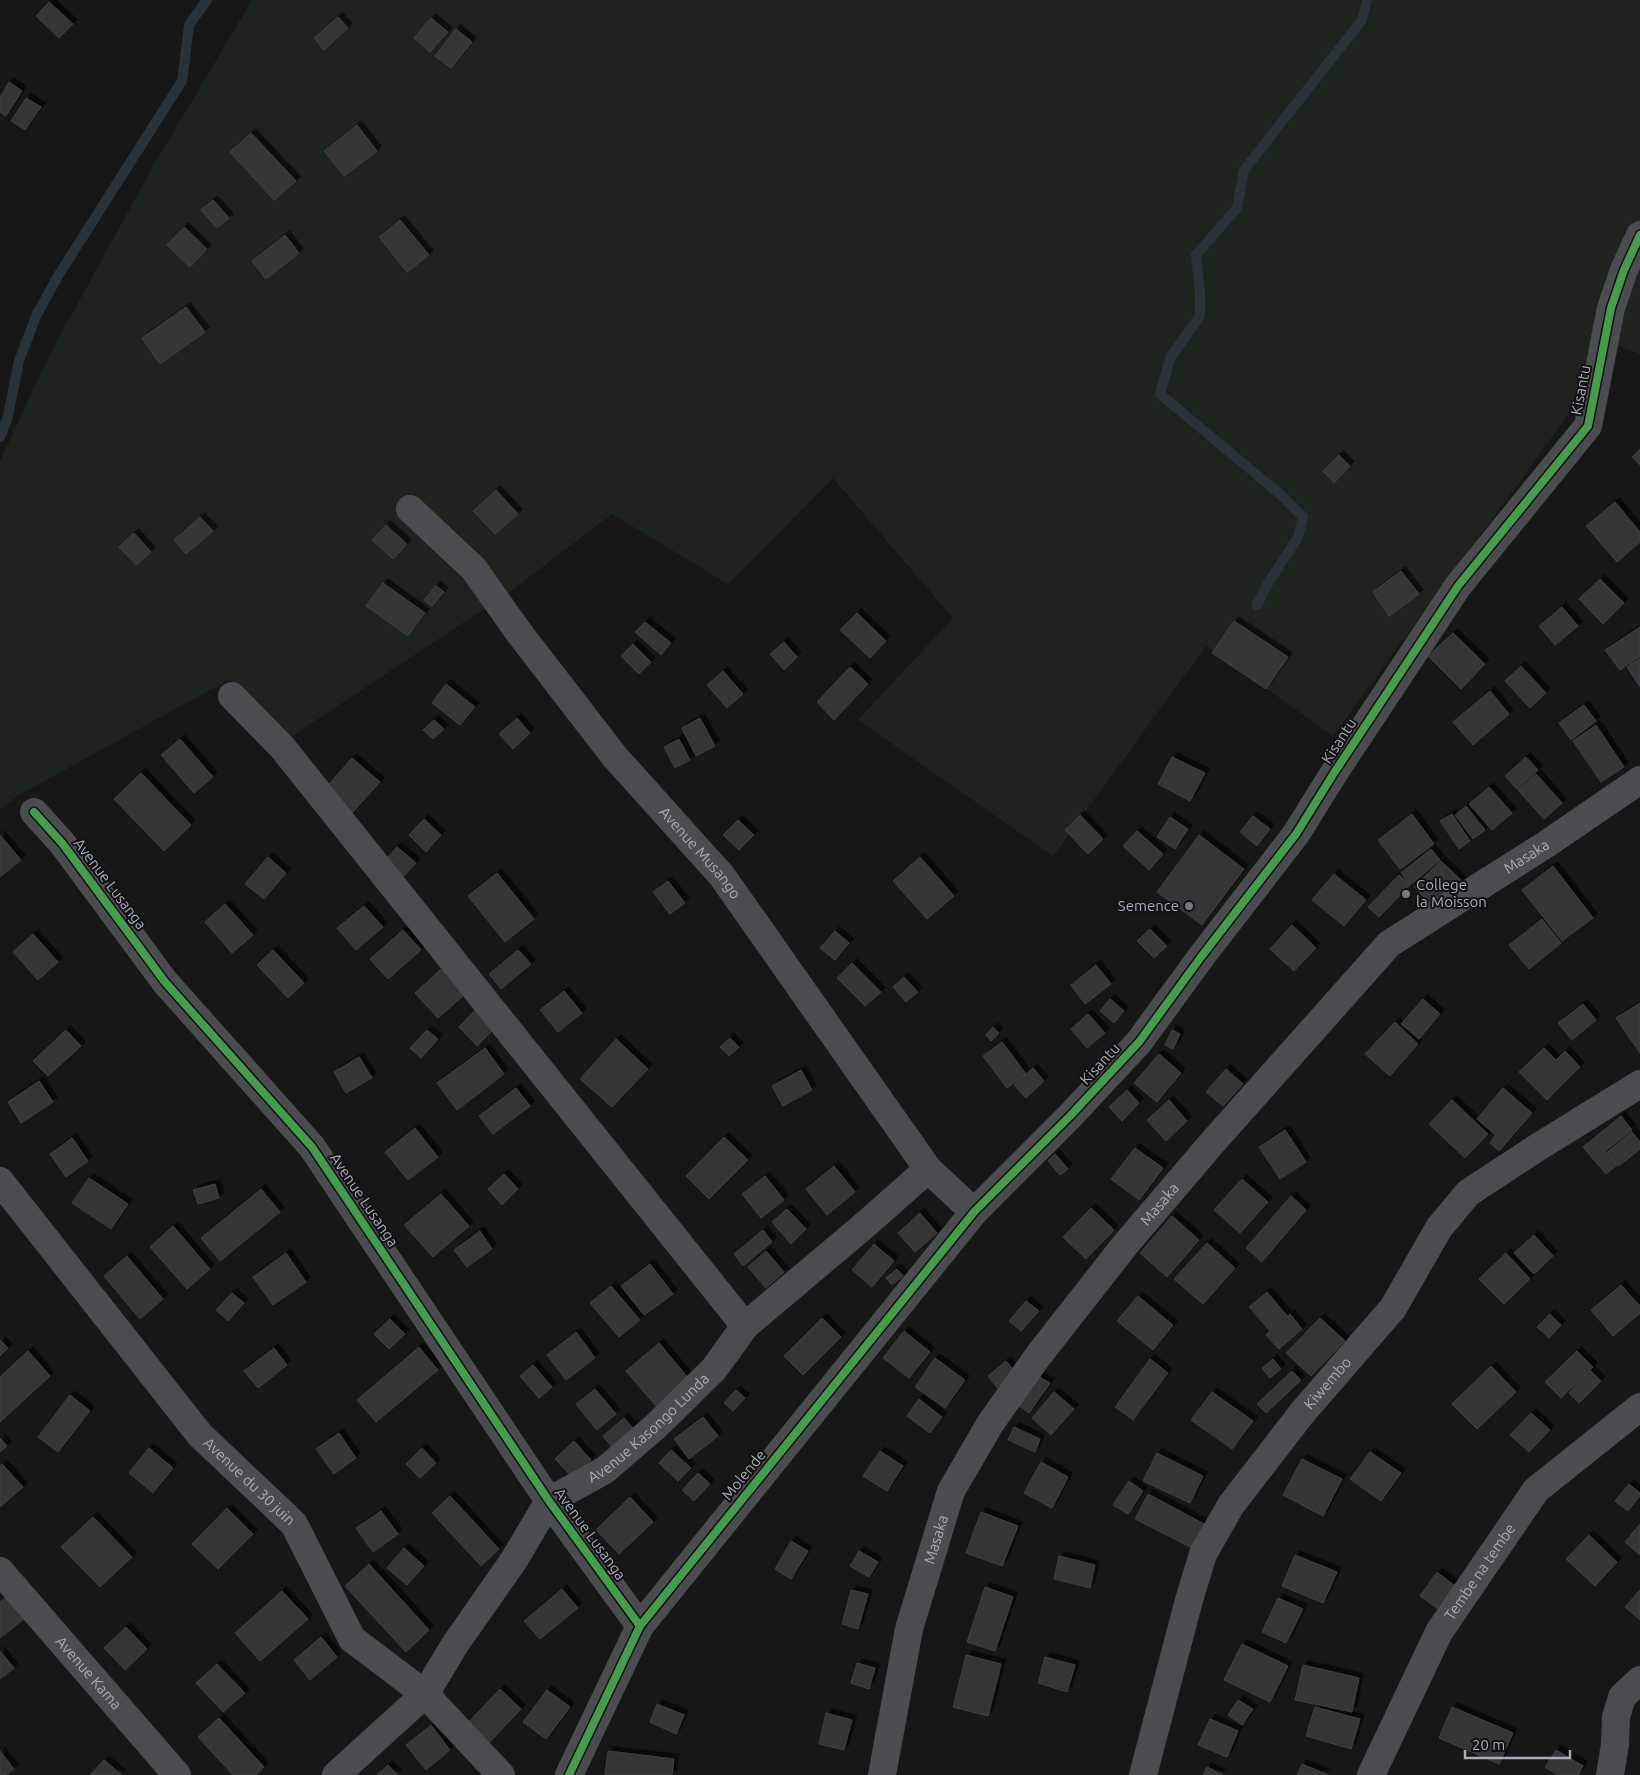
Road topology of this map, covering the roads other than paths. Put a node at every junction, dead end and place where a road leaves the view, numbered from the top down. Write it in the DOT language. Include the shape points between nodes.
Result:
graph roads {
  1 [pos="1640,235"];
  2 [pos="410,508"];
  3 [pos="232,696"];
  4 [pos="1640,780"];
  5 [pos="34,812"];
  6 [pos="1640,1084"];
  7 [pos="928,1168"];
  8 [pos="0,1181"];
  9 [pos="974,1212"];
  10 [pos="745,1326"];
  11 [pos="1640,1407"];
  12 [pos="549,1501"];
  13 [pos="0,1571"];
  14 [pos="640,1626"];
  15 [pos="1640,1680"];
  16 [pos="425,1694"];
  17 [pos="177,1775"];
  18 [pos="336,1775"];
  19 [pos="501,1775"];
  20 [pos="569,1775"];
  21 [pos="882,1775"];
  22 [pos="1143,1775"];
  23 [pos="1371,1775"];
  24 [pos="1610,1775"];
  1 -- 9 [label="street, Kisantu" via="1611,308 1588,426 1458,586 1296,834 1139,1042"];
  2 -- 7 [label="street, Avenue Musango" via="474,569 615,757 722,876"];
  3 -- 10 [label="street" via="288,755"];
  4 -- 21 [label="street, Masaka" via="1389,944 1212,1142 1125,1245 1038,1356 990,1424 951,1491 909,1629"];
  5 -- 12 [label="street, Avenue Lusanga" via="62,843 165,982 312,1147"];
  6 -- 22 [label="street, Kiwembo" via="1468,1192 1439,1228 1393,1308 1302,1413 1231,1505 1203,1554"];
  7 -- 9 [label="street, Avenue Musango"];
  7 -- 10 [label="street, Avenue Kasongo Lunda"];
  8 -- 16 [label="street, Avenue du 30 juin" via="200,1435 294,1524 352,1639"];
  9 -- 14 [label="street, Molende"];
  10 -- 12 [label="street, Avenue Kasongo Lunda" via="714,1369 655,1427 605,1470"];
  11 -- 23 [label="street, Tembe na tembe" via="1536,1490 1440,1632"];
  12 -- 14 [label="street, Avenue Lusanga"];
  12 -- 16 [label="street"];
  13 -- 17 [label="street, Avenue Kama"];
  14 -- 20 [label="street, Molende"];
  15 -- 24 [label="street" via="1622,1697 1616,1717"];
  16 -- 18 [label="street"];
  16 -- 19 [label="street, Avenue du 30 juin"];
}
